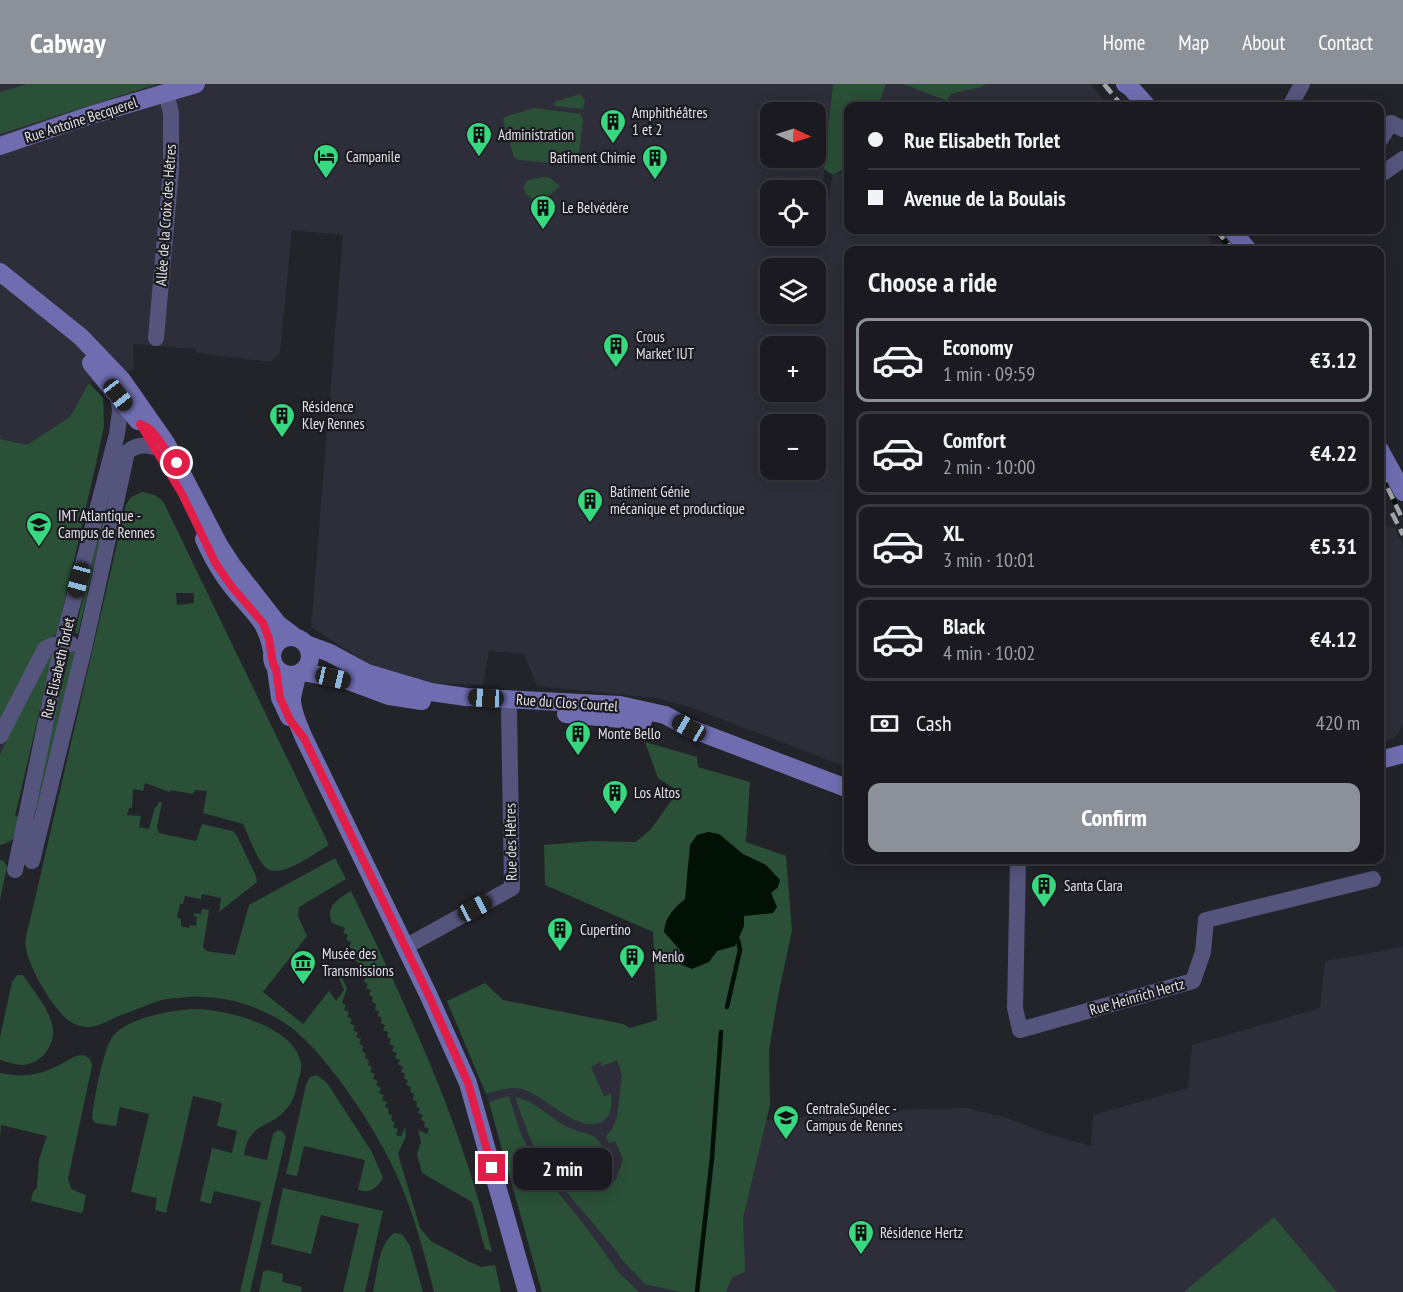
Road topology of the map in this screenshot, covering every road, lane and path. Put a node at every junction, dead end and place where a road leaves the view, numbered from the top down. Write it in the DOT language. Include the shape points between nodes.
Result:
graph roads {
  1 [pos="196,84"];
  2 [pos="1119,84"];
  3 [pos="1125,84"];
  4 [pos="1302,84"];
  5 [pos="166,93"];
  6 [pos="1130,102"];
  7 [pos="1144,102"];
  8 [pos="1292,102"];
  9 [pos="1403,129"];
  10 [pos="1384,134"];
  11 [pos="0,146"];
  12 [pos="1403,159"];
  13 [pos="1384,172"];
  14 [pos="1235,234"];
  15 [pos="1245,246"];
  16 [pos="0,272"];
  17 [pos="43,307"];
  18 [pos="156,338"];
  19 [pos="118,395"];
  20 [pos="140,404"];
  21 [pos="140,424"];
  22 [pos="117,434"];
  23 [pos="154,447"];
  24 [pos="127,452"];
  25 [pos="1384,456"];
  26 [pos="177,463"];
  27 [pos="1401,484"];
  28 [pos="300,640"];
  29 [pos="62,644"];
  30 [pos="84,644"];
  31 [pos="274,660"];
  32 [pos="299,673"];
  33 [pos="509,710"];
  34 [pos="689,728"];
  35 [pos="0,736"];
  36 [pos="304,738"];
  37 [pos="1403,754"];
  38 [pos="1384,759"];
  39 [pos="844,787"];
  40 [pos="32,861"];
  41 [pos="1018,864"];
  42 [pos="15,870"];
  43 [pos="1373,879"];
  44 [pos="405,947"];
  45 [pos="527,1292"];
  1 -- 5 [label="main road, Rue Antoine Becquerel"];
  2 -- 6 [label="main road"];
  3 -- 7 [label="main road"];
  4 -- 8 [label="street"];
  5 -- 11 [label="main road, Rue Antoine Becquerel"];
  5 -- 18 [label="street, Allée de la Croix des Hêtres" via="171,113 171,170"];
  9 -- 10 [label="street" via="1391,123"];
  12 -- 13 [label="street"];
  14 -- 15 [label="main road"];
  16 -- 17 [label="main road"];
  17 -- 19 [label="main road"];
  17 -- 20 [label="main road" via="81,337"];
  19 -- 21 [label="main road"];
  19 -- 22 [label="street, Rue Elisabeth Torlet"];
  20 -- 21 [label="street, Rue Elisabeth Torlet"];
  20 -- 26 [label="main road"];
  21 -- 22 [label="street" via="126,424"];
  21 -- 23 [label="main road"];
  21 -- 24 [label="street, Rue Elisabeth Torlet"];
  21 -- 26 [label="street" via="153,431"];
  22 -- 29 [label="street, Rue Elisabeth Torlet"];
  23 -- 24 [label="street" via="141,446"];
  23 -- 31 [label="main road" via="216,564 263,623"];
  24 -- 30 [label="street, Rue Elisabeth Torlet"];
  25 -- 27 [label="main road"];
  26 -- 28 [label="main road" via="232,565 278,624"];
  28 -- 31 [label="main road" via="287,636 280,639"];
  28 -- 32 [label="main road" via="310,656"];
  28 -- 34 [label="main road, Rue du Clos Courtel" via="367,673 431,692 620,705 665,715"];
  29 -- 30 [label="street"];
  29 -- 35 [label="street" via="41,654"];
  29 -- 42 [label="street, Rue Elisabeth Torlet"];
  30 -- 40 [label="street, Rue Elisabeth Torlet"];
  31 -- 32 [label="main road" via="286,674"];
  31 -- 36 [label="main road" via="280,698"];
  32 -- 33 [label="main road, Rue du Clos Courtel" via="346,680 389,696"];
  32 -- 36 [label="main road" via="292,699"];
  33 -- 34 [label="main road, Rue du Clos Courtel"];
  33 -- 44 [label="street, Rue des Hêtres" via="512,888"];
  34 -- 39 [label="main road, Rue du Clos Courtel"];
  36 -- 44 [label="main road"];
  37 -- 38 [label="main road"];
  41 -- 43 [label="street, Rue Heinrich Hertz" via="1015,1008 1020,1030 1193,981 1203,952 1206,920"];
  44 -- 45 [label="main road" via="468,1083"];
}
